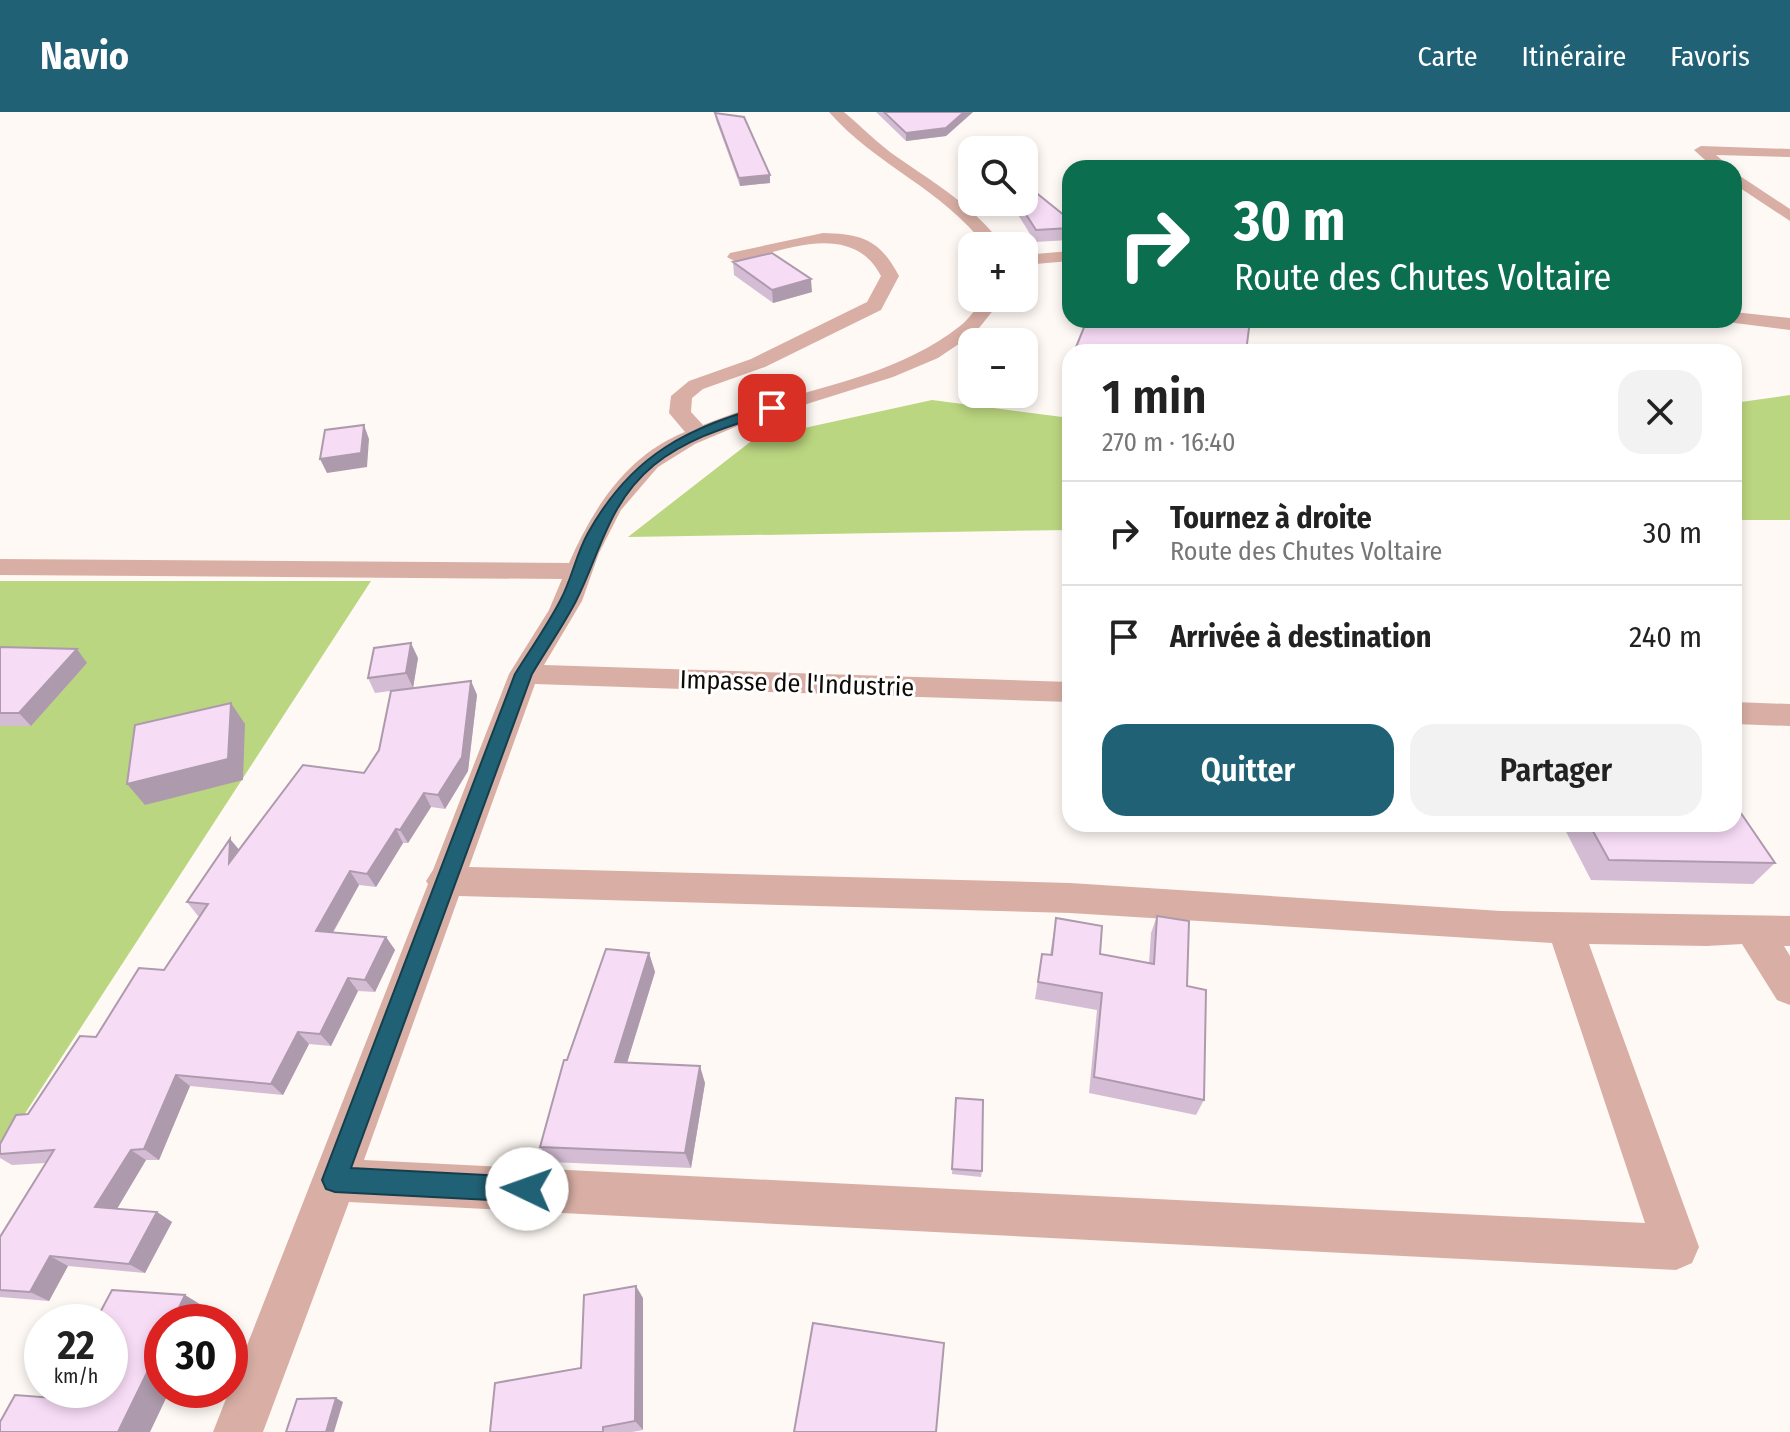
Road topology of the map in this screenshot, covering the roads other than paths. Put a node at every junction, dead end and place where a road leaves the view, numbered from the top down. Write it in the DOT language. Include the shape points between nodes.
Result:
graph roads {
  1 [pos="836,112"];
  2 [pos="1790,153"];
  3 [pos="1713,160"];
  4 [pos="1742,183"];
  5 [pos="1790,216"];
  6 [pos="985,232"];
  7 [pos="736,257"];
  8 [pos="1062,257"];
  9 [pos="1038,259"];
  10 [pos="982,312"];
  11 [pos="1742,319"];
  12 [pos="1790,324"];
  13 [pos="698,433"];
  14 [pos="0,567"];
  15 [pos="578,571"];
  16 [pos="524,674"];
  17 [pos="1062,692"];
  18 [pos="1742,713"];
  19 [pos="1790,715"];
  20 [pos="444,881"];
  21 [pos="1565,927"];
  22 [pos="1752,928"];
  23 [pos="1790,931"];
  24 [pos="1790,988"];
  25 [pos="335,1180"];
  26 [pos="238,1432"];
  1 -- 6 [label="street" via="880,151 959,206"];
  2 -- 3 [label="street" via="1701,150"];
  4 -- 5 [label="street"];
  7 -- 13 [label="street" via="820,238 841,239 873,247 886,261 890,276 874,306 758,363 696,385 682,396 680,413"];
  8 -- 9 [label="street"];
  10 -- 13 [label="street" via="951,340 916,360"];
  11 -- 12 [label="street"];
  13 -- 15 [label="street" via="650,461 626,486"];
  14 -- 15 [label="street"];
  15 -- 16 [label="street" via="569,600"];
  16 -- 17 [label="street, Impasse de l'Industrie"];
  16 -- 20 [label="street"];
  18 -- 19 [label="street"];
  20 -- 21 [label="street" via="1070,898"];
  20 -- 25 [label="street"];
  21 -- 22 [label="street"];
  21 -- 25 [label="street" via="1676,1247"];
  22 -- 23 [label="street"];
  22 -- 24 [label="street"];
  25 -- 26 [label="street"];
}
